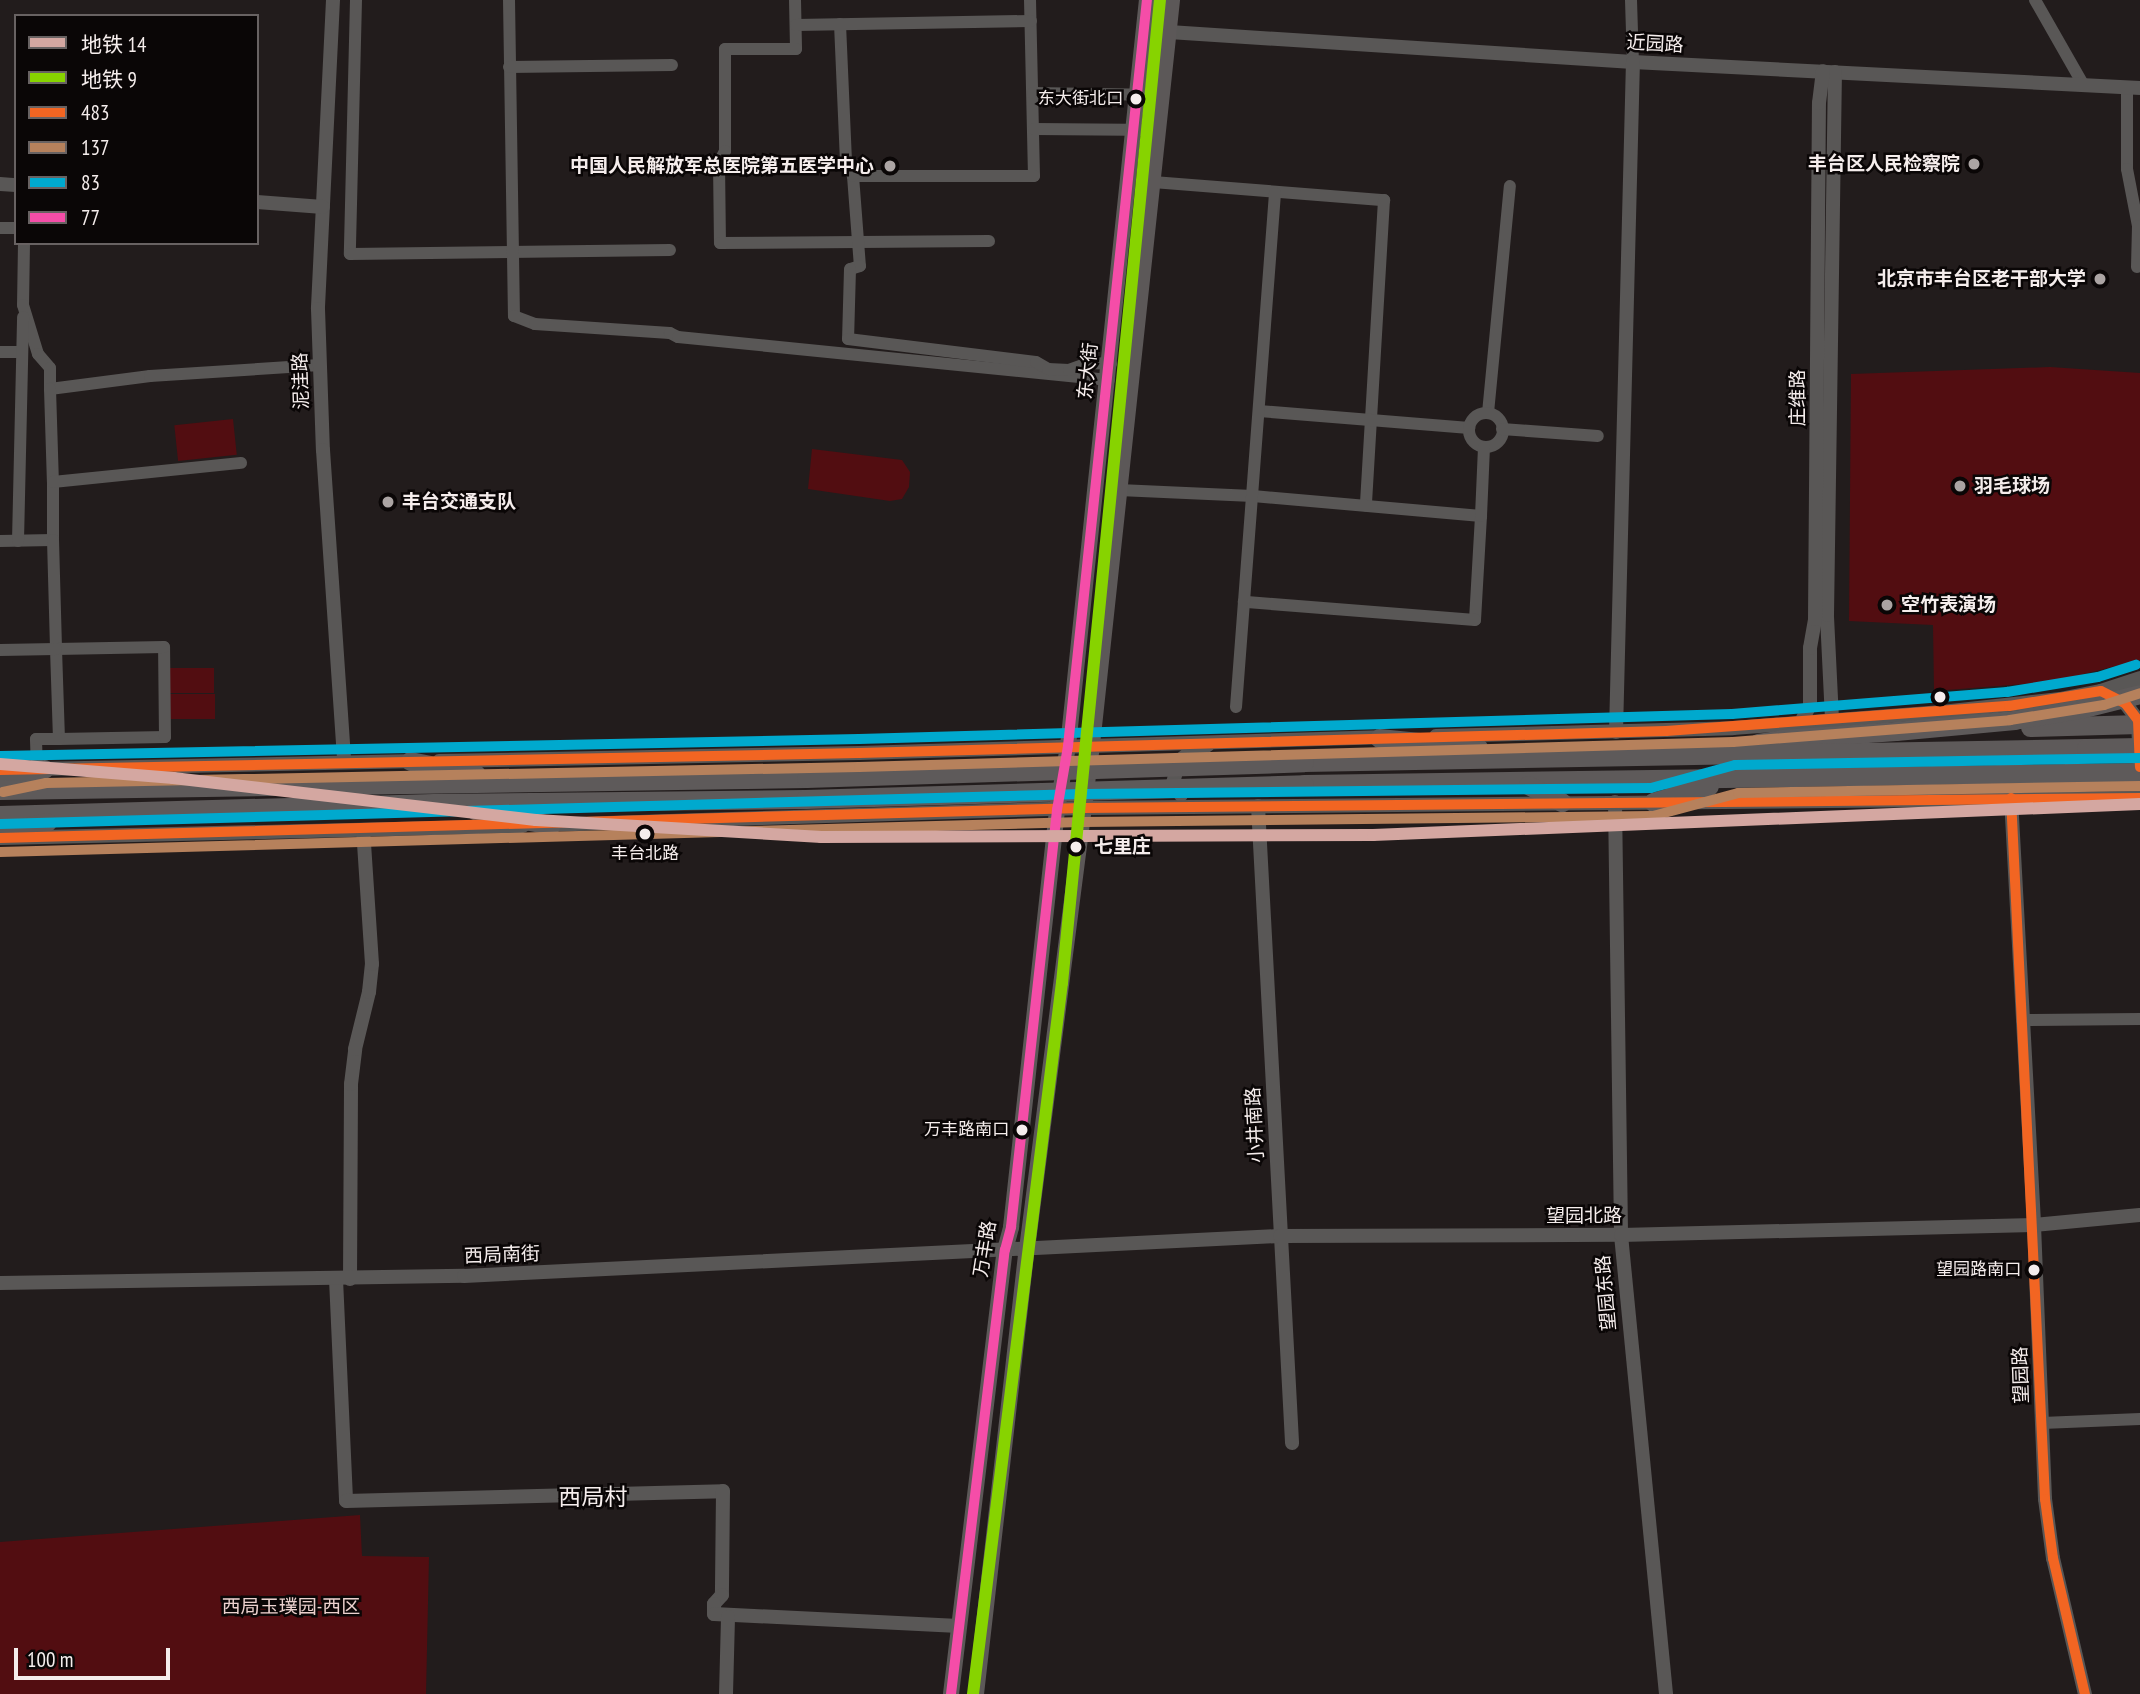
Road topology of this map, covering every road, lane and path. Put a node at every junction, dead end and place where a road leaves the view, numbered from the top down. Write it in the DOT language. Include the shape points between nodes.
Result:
graph roads {
  1 [pos="333,0"];
  2 [pos="356,0"];
  3 [pos="509,0"];
  4 [pos="795,0"];
  5 [pos="1030,0"];
  6 [pos="1147,0"];
  7 [pos="1172,0"];
  8 [pos="1631,0"];
  9 [pos="2035,0"];
  10 [pos="1031,20"];
  11 [pos="839,24"];
  12 [pos="796,25"];
  13 [pos="1169,32"];
  14 [pos="1633,62"];
  15 [pos="672,65"];
  16 [pos="509,66"];
  17 [pos="1829,72"];
  18 [pos="2083,84"];
  19 [pos="2134,88"];
  20 [pos="1033,93"];
  21 [pos="1138,94"];
  22 [pos="1162,95"];
  23 [pos="1135,128"];
  24 [pos="1034,129"];
  25 [pos="1158,130"];
  26 [pos="853,176"];
  27 [pos="1153,182"];
  28 [pos="1510,186"];
  29 [pos="1275,193"];
  30 [pos="259,202"];
  31 [pos="323,206"];
  32 [pos="858,241"];
  33 [pos="989,242"];
  34 [pos="24,245"];
  35 [pos="670,250"];
  36 [pos="512,252"];
  37 [pos="2137,267"];
  38 [pos="23,305"];
  39 [pos="0,352"];
  40 [pos="22,352"];
  41 [pos="320,365"];
  42 [pos="1110,372"];
  43 [pos="50,389"];
  44 [pos="1259,411"];
  45 [pos="1488,414"];
  46 [pos="1372,420"];
  47 [pos="1469,428"];
  48 [pos="1503,429"];
  49 [pos="1598,436"];
  50 [pos="1484,447"];
  51 [pos="241,463"];
  52 [pos="53,482"];
  53 [pos="1119,490"];
  54 [pos="1253,496"];
  55 [pos="1366,505"];
  56 [pos="1481,516"];
  57 [pos="53,540"];
  58 [pos="0,541"];
  59 [pos="18,541"];
  60 [pos="1244,602"];
  61 [pos="56,649"];
  62 [pos="0,650"];
  63 [pos="2140,678"];
  64 [pos="2101,691"];
  65 [pos="2140,694"];
  66 [pos="1236,707"];
  67 [pos="1832,719"];
  68 [pos="1801,722"];
  69 [pos="2140,724"];
  70 [pos="1896,731"];
  71 [pos="1616,732"];
  72 [pos="1379,738"];
  73 [pos="59,739"];
  74 [pos="1216,742"];
  75 [pos="1092,745"];
  76 [pos="1068,746"];
  77 [pos="2140,747"];
  78 [pos="1706,754"];
  79 [pos="1560,757"];
  80 [pos="344,761"];
  81 [pos="410,761"];
  82 [pos="41,769"];
  83 [pos="0,770"];
  84 [pos="2140,770"];
  85 [pos="2084,773"];
  86 [pos="0,778"];
  87 [pos="1737,779"];
  88 [pos="519,782"];
  89 [pos="1524,783"];
  90 [pos="0,790"];
  91 [pos="2139,791"];
  92 [pos="2011,798"];
  93 [pos="1562,802"];
  94 [pos="1615,802"];
  95 [pos="1653,802"];
  96 [pos="434,803"];
  97 [pos="1189,806"];
  98 [pos="1258,806"];
  99 [pos="1083,808"];
  100 [pos="1057,810"];
  101 [pos="91,813"];
  102 [pos="0,815"];
  103 [pos="551,825"];
  104 [pos="363,830"];
  105 [pos="0,832"];
  106 [pos="0,838"];
  107 [pos="2140,1019"];
  108 [pos="2022,1020"];
  109 [pos="2140,1216"];
  110 [pos="2034,1225"];
  111 [pos="1620,1235"];
  112 [pos="1280,1236"];
  113 [pos="1027,1249"];
  114 [pos="1005,1250"];
  115 [pos="343,1279"];
  116 [pos="0,1283"];
  117 [pos="2140,1419"];
  118 [pos="2042,1423"];
  119 [pos="1292,1443"];
  120 [pos="729,1617"];
  121 [pos="959,1626"];
  122 [pos="726,1694"];
  123 [pos="951,1694"];
  124 [pos="976,1694"];
  125 [pos="1666,1694"];
  126 [pos="2085,1694"];
  1 -- 31 [label="street, 泥洼路"];
  2 -- 36 [label="street" via="351,254"];
  3 -- 16 [label="street"];
  4 -- 12 [label="street"];
  5 -- 10 [label="street"];
  6 -- 21 [label="main road, 东大街"];
  7 -- 13 [label="main road"];
  8 -- 14 [label="street"];
  9 -- 18 [label="street"];
  10 -- 11 [label="street"];
  10 -- 20 [label="street"];
  11 -- 12 [label="street"];
  11 -- 26 [label="street" via="846,159"];
  12 -- 32 [label="street" via="796,49 725,49 720,243"];
  13 -- 14 [label="street, 近园路"];
  13 -- 22 [label="main road"];
  14 -- 17 [label="street, 近园路"];
  14 -- 71 [label="street"];
  15 -- 16 [label="street"];
  16 -- 36 [label="street"];
  17 -- 18 [label="street, 近园路"];
  17 -- 67 [label="street, 庄维路" via="1827,615"];
  17 -- 68 [label="street, 庄维路" via="1819,103 1815,619 1810,705"];
  18 -- 19 [label="street, 近园路"];
  19 -- 37 [label="street" via="2127,169 2138,226"];
  20 -- 21 [label="street"];
  20 -- 24 [label="street"];
  21 -- 22 [label="street"];
  21 -- 23 [label="main road, 东大街"];
  22 -- 25 [label="main road"];
  23 -- 24 [label="street"];
  23 -- 25 [label="street"];
  23 -- 42 [label="main road, 东大街"];
  24 -- 26 [label="street" via="1034,176"];
  25 -- 27 [label="main road"];
  26 -- 32 [label="street"];
  27 -- 29 [label="street"];
  27 -- 53 [label="main road"];
  28 -- 45 [label="street"];
  29 -- 44 [label="street"];
  29 -- 46 [label="street" via="1384,200"];
  30 -- 31 [label="street"];
  31 -- 41 [label="street, 泥洼路"];
  32 -- 33 [label="street"];
  32 -- 42 [label="street" via="860,266 850,269 848,339 1035,362 1048,369 1069,370 1088,363"];
  34 -- 38 [label="street"];
  35 -- 36 [label="street"];
  36 -- 42 [label="street" via="514,316 535,324"];
  38 -- 40 [label="street"];
  38 -- 43 [label="street" via="38,354 50,368"];
  39 -- 40 [label="street"];
  40 -- 59 [label="street"];
  41 -- 43 [label="street" via="150,376"];
  41 -- 80 [label="street, 泥洼路"];
  42 -- 76 [label="main road, 东大街"];
  43 -- 52 [label="street"];
  44 -- 46 [label="street"];
  44 -- 54 [label="street"];
  45 -- 47 [label="street" via="1474,418"];
  45 -- 48 [label="street" via="1498,419"];
  46 -- 47 [label="street"];
  46 -- 55 [label="street"];
  47 -- 50 [label="street" via="1474,442"];
  48 -- 49 [label="street"];
  48 -- 50 [label="street" via="1495,444"];
  50 -- 56 [label="street"];
  51 -- 52 [label="street"];
  52 -- 57 [label="street"];
  53 -- 54 [label="street"];
  53 -- 75 [label="main road"];
  54 -- 55 [label="street"];
  54 -- 60 [label="street"];
  55 -- 56 [label="street"];
  56 -- 60 [label="street" via="1475,620"];
  57 -- 59 [label="street"];
  57 -- 61 [label="street"];
  58 -- 59 [label="street"];
  60 -- 66 [label="street"];
  61 -- 62 [label="street"];
  61 -- 73 [label="street"];
  61 -- 73 [label="street" via="164,647 165,737"];
  63 -- 64 [label="street"];
  64 -- 67 [label="street" via="2009,706"];
  64 -- 84 [label="street" via="2125,703 2138,720"];
  65 -- 70 [label="highway, bridge" via="2014,720"];
  67 -- 68 [label="street"];
  68 -- 71 [label="street"];
  69 -- 70 [label="highway, bridge"];
  70 -- 78 [label="highway" via="1782,739"];
  71 -- 72 [label="street"];
  72 -- 74 [label="street"];
  72 -- 79 [label="highway"];
  73 -- 82 [label="street" via="36,739"];
  74 -- 75 [label="street"];
  74 -- 97 [label="street" via="1179,761 1173,783"];
  75 -- 76 [label="street"];
  75 -- 99 [label="main road"];
  76 -- 81 [label="street"];
  76 -- 100 [label="main road, 东大街"];
  77 -- 78 [label="highway, bridge"];
  78 -- 79 [label="highway"];
  79 -- 88 [label="highway, bridge"];
  80 -- 81 [label="street"];
  80 -- 82 [label="street"];
  81 -- 88 [label="highway"];
  82 -- 83 [label="street"];
  82 -- 86 [label="highway"];
  84 -- 85 [label="highway"];
  85 -- 87 [label="highway"];
  85 -- 91 [label="highway"];
  87 -- 89 [label="highway"];
  87 -- 95 [label="highway"];
  88 -- 90 [label="highway"];
  89 -- 93 [label="highway"];
  89 -- 96 [label="highway, bridge"];
  91 -- 92 [label="street"];
  92 -- 95 [label="street"];
  92 -- 108 [label="street, 望园路"];
  93 -- 94 [label="street"];
  93 -- 98 [label="street"];
  94 -- 95 [label="street"];
  94 -- 111 [label="street, 望园东路"];
  96 -- 101 [label="highway"];
  96 -- 103 [label="highway"];
  97 -- 98 [label="street"];
  97 -- 99 [label="street"];
  98 -- 112 [label="street, 小井南路"];
  99 -- 100 [label="street"];
  99 -- 113 [label="main road"];
  100 -- 103 [label="street"];
  100 -- 114 [label="main road, 万丰路"];
  101 -- 102 [label="highway"];
  101 -- 105 [label="highway"];
  103 -- 104 [label="street"];
  104 -- 106 [label="street"];
  104 -- 115 [label="street" via="372,964 351,1084"];
  107 -- 108 [label="street"];
  108 -- 110 [label="street, 望园路"];
  109 -- 110 [label="street, 望园北路"];
  110 -- 111 [label="street, 望园北路"];
  110 -- 118 [label="street, 望园路"];
  111 -- 112 [label="street, 望园北路"];
  111 -- 125 [label="street, 望园东路"];
  112 -- 113 [label="street, 望园北路"];
  112 -- 119 [label="street, 小井南路"];
  113 -- 114 [label="street, 西局南街"];
  113 -- 124 [label="main road"];
  114 -- 115 [label="street, 西局南街"];
  114 -- 121 [label="main road, 万丰路"];
  115 -- 116 [label="street, 西局南街"];
  115 -- 120 [label="street" via="346,1501 723,1490 722,1595 714,1604 714,1614"];
  117 -- 118 [label="street"];
  118 -- 126 [label="street, 望园路" via="2053,1558"];
  120 -- 121 [label="street"];
  120 -- 122 [label="street"];
  121 -- 123 [label="main road, 万丰路"];
}
